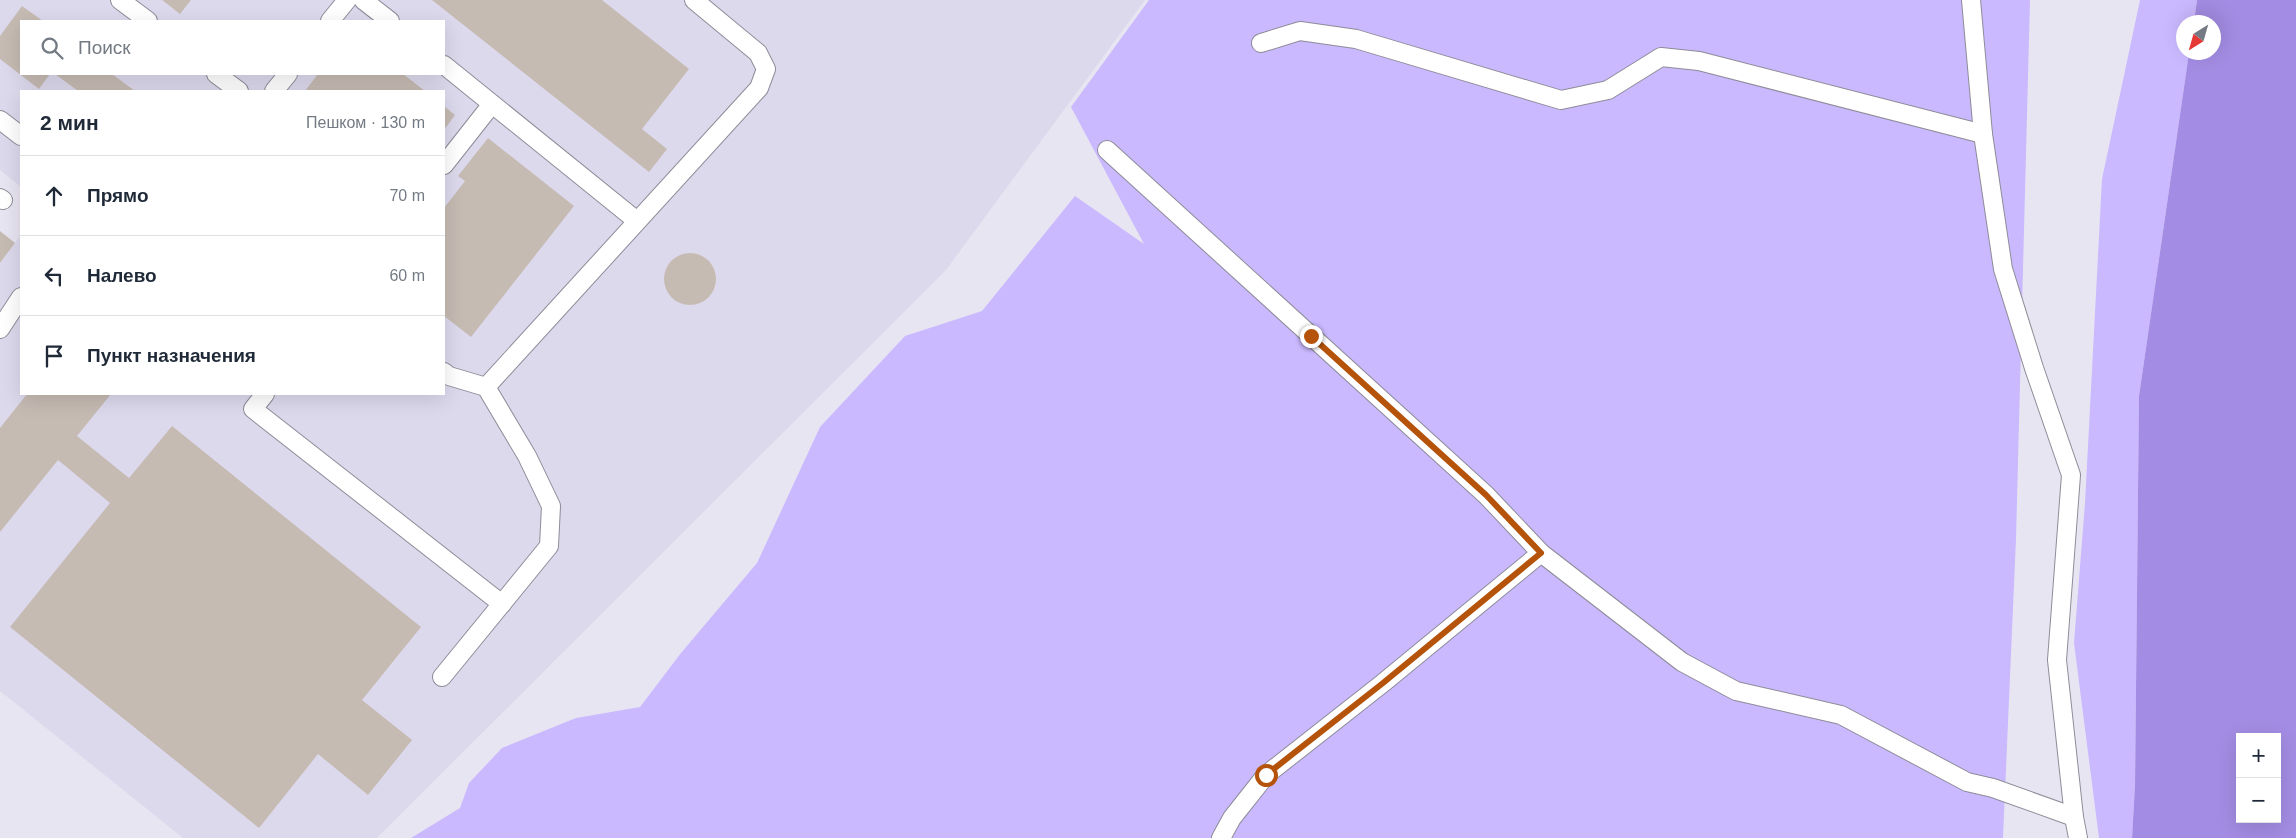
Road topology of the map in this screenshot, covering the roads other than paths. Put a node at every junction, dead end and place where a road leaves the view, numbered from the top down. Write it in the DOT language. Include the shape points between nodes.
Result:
graph roads {
  1 [pos="120,0"];
  2 [pos="347,0"];
  3 [pos="363,0"];
  4 [pos="694,0"];
  5 [pos="1971,0"];
  6 [pos="147,20"];
  7 [pos="331,20"];
  8 [pos="389,20"];
  9 [pos="1261,43"];
  10 [pos="445,66"];
  11 [pos="217,75"];
  12 [pos="287,75"];
  13 [pos="238,90"];
  14 [pos="275,90"];
  15 [pos="492,104"];
  16 [pos="0,120"];
  17 [pos="1983,134"];
  18 [pos="20,135"];
  19 [pos="1107,150"];
  20 [pos="445,164"];
  21 [pos="637,221"];
  22 [pos="20,299"];
  23 [pos="0,329"];
  24 [pos="445,373"];
  25 [pos="486,387"];
  26 [pos="264,395"];
  27 [pos="1541,553"];
  28 [pos="502,604"];
  29 [pos="442,677"];
  30 [pos="2074,817"];
  31 [pos="1220,838"];
  32 [pos="2078,838"];
  1 -- 6 [label="lane"];
  2 -- 7 [label="lane"];
  3 -- 8 [label="lane"];
  4 -- 21 [label="lane" via="758,53 766,68 759,88"];
  5 -- 17 [label="lane"];
  9 -- 17 [label="lane" via="1300,31 1356,39 1561,100 1608,90 1661,58 1699,61"];
  10 -- 15 [label="lane"];
  11 -- 13 [label="lane"];
  12 -- 14 [label="lane"];
  15 -- 20 [label="lane"];
  15 -- 21 [label="lane"];
  16 -- 18 [label="lane"];
  17 -- 30 [label="lane" via="2003,269 2071,475 2057,660"];
  19 -- 27 [label="lane" via="1486,495"];
  21 -- 25 [label="lane"];
  22 -- 23 [label="lane"];
  24 -- 25 [label="lane"];
  25 -- 28 [label="lane" via="527,456 550,506 549,546"];
  26 -- 28 [label="lane" via="253,409"];
  27 -- 30 [label="lane" via="1682,662 1736,691 1841,715 1967,782"];
  27 -- 31 [label="lane" via="1266,775"];
  28 -- 29 [label="lane"];
  30 -- 32 [label="lane"];
}
